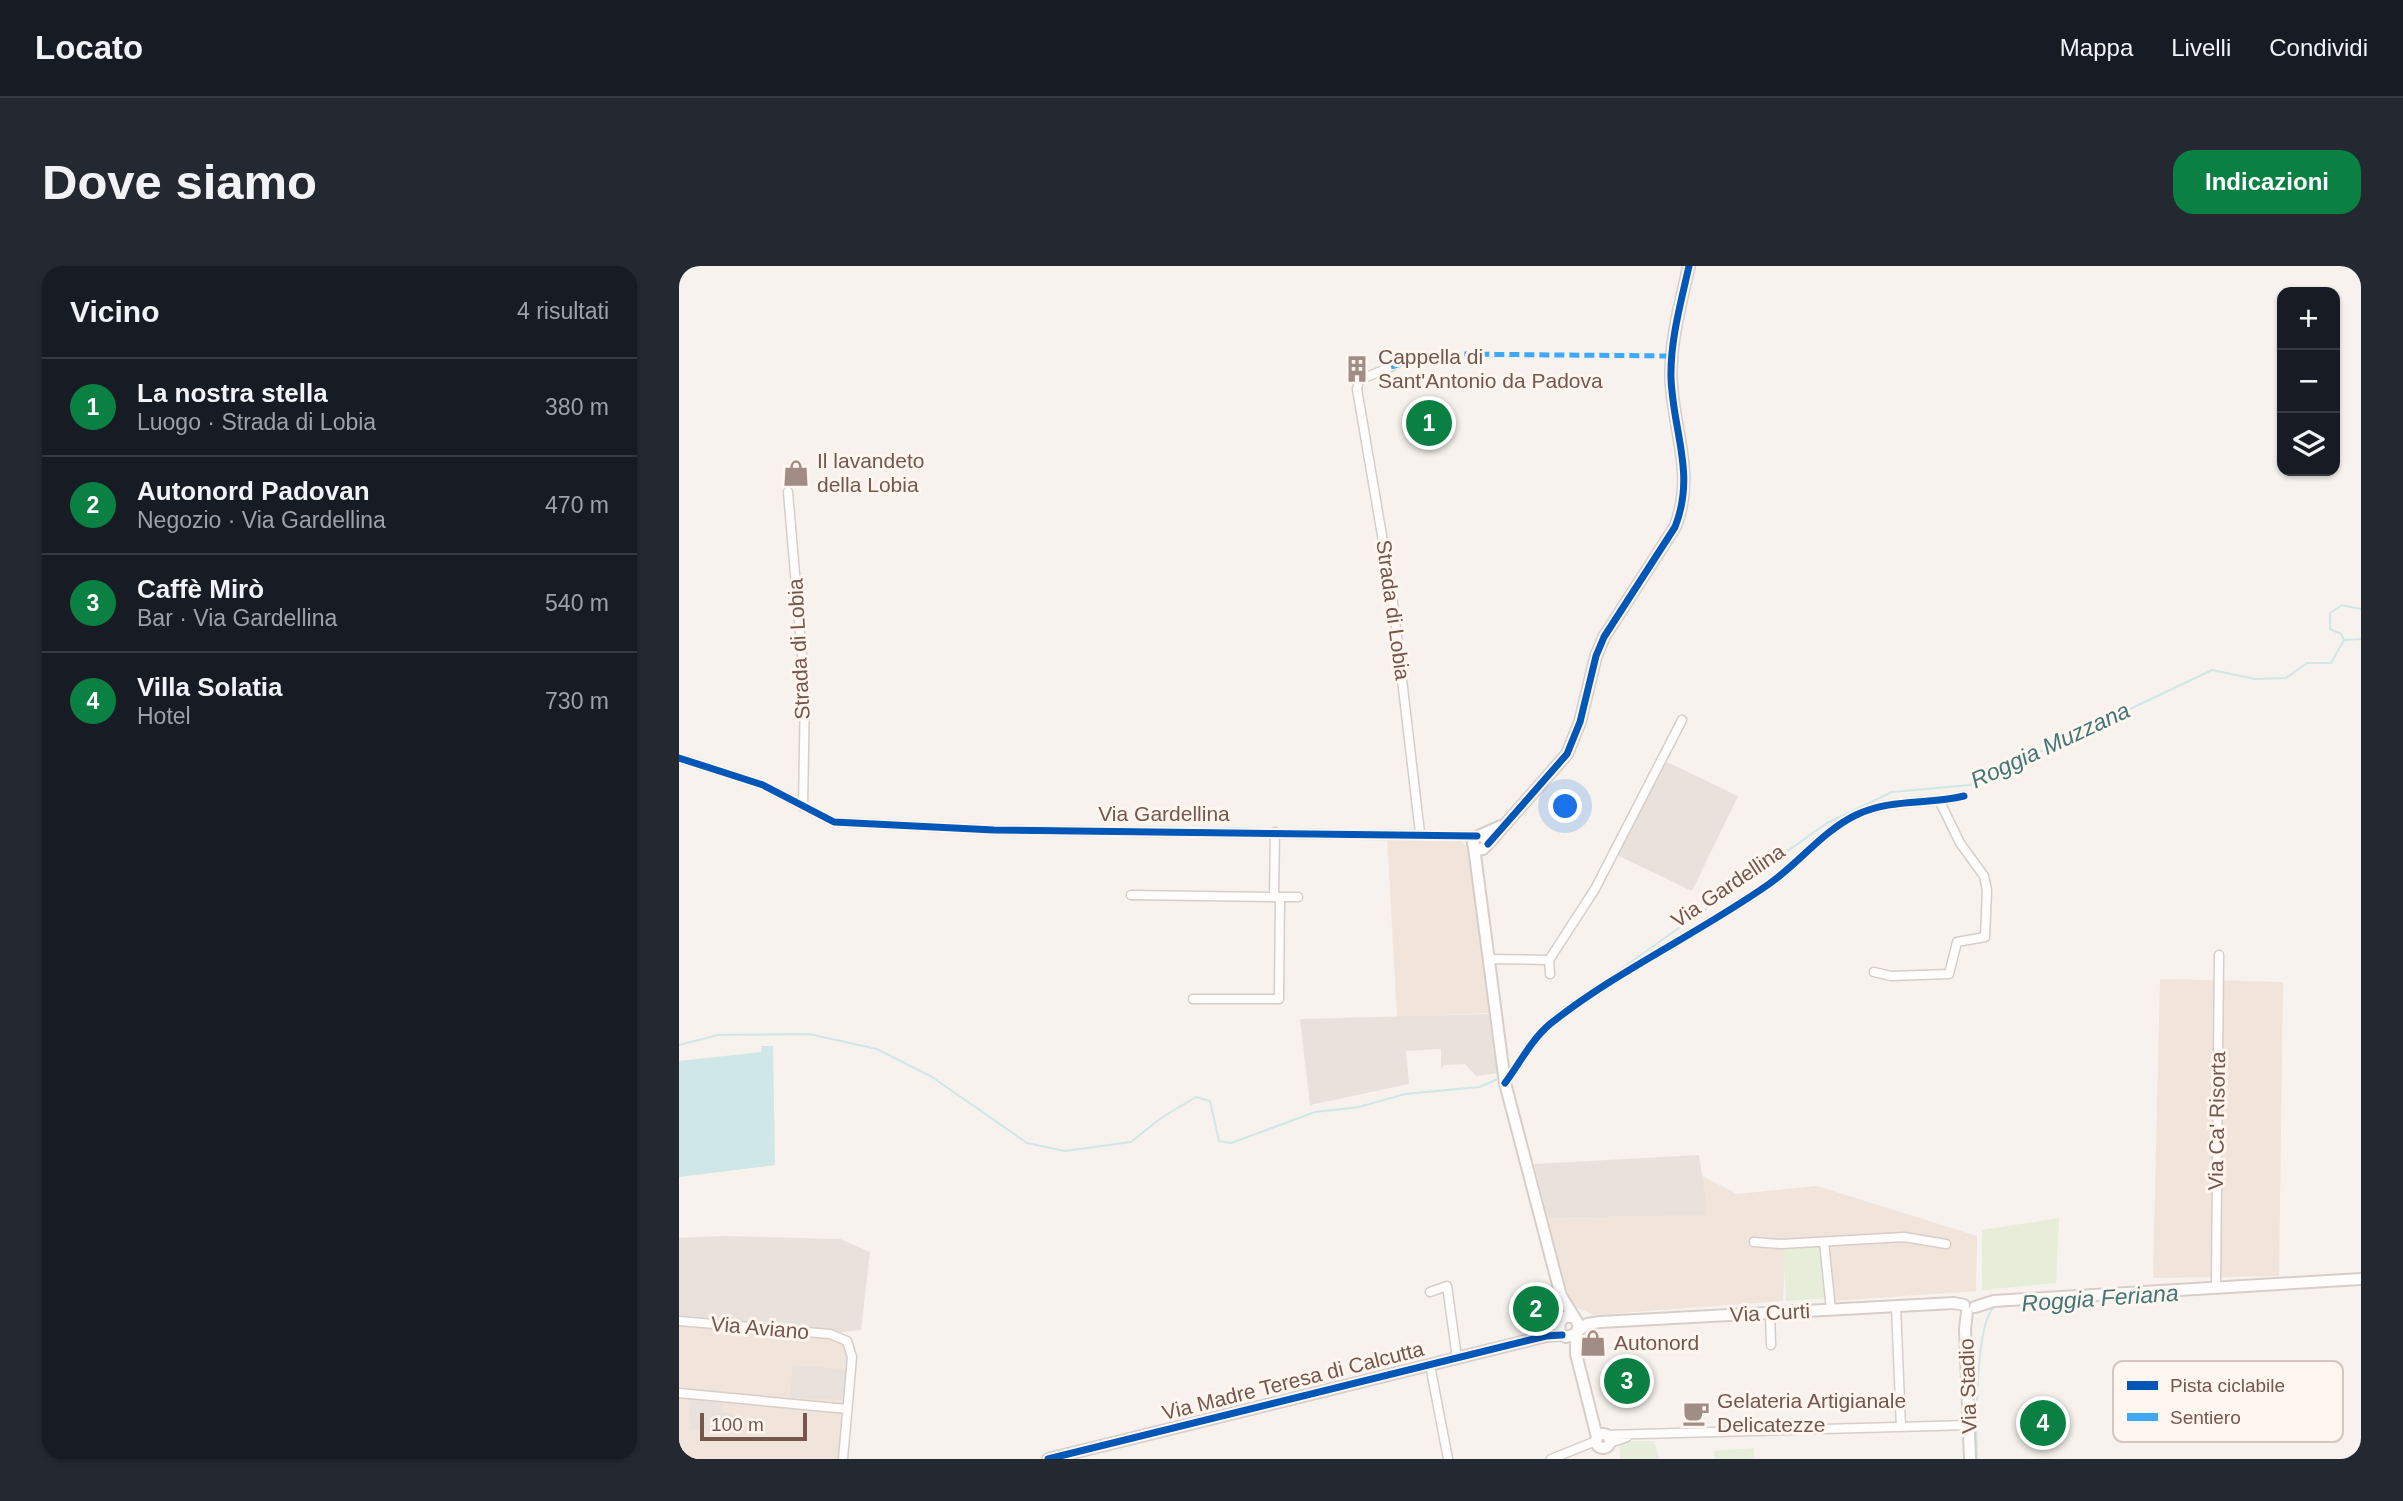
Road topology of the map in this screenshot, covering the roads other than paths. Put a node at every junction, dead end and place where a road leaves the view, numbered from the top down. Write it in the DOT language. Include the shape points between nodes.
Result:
graph roads {
  1 [pos="1689,266"];
  2 [pos="1391,367"];
  3 [pos="788,492"];
  4 [pos="1682,720"];
  5 [pos="679,758"];
  6 [pos="1964,796"];
  7 [pos="1940,802"];
  8 [pos="803,807"];
  9 [pos="1275,832"];
  10 [pos="1420,833"];
  11 [pos="1480,842"];
  12 [pos="1131,895"];
  13 [pos="1277,897"];
  14 [pos="1298,897"];
  15 [pos="2219,955"];
  16 [pos="1489,959"];
  17 [pos="1549,960"];
  18 [pos="1874,972"];
  19 [pos="1550,974"];
  20 [pos="1193,999"];
  21 [pos="1504,1079"];
  22 [pos="1754,1242"];
  23 [pos="1824,1242"];
  24 [pos="1946,1244"];
  25 [pos="2361,1279"];
  26 [pos="2216,1287"];
  27 [pos="1430,1292"];
  28 [pos="1561,1296"];
  29 [pos="1896,1306"];
  30 [pos="1969,1308"];
  31 [pos="1831,1310"];
  32 [pos="1770,1313"];
  33 [pos="1571,1317"];
  34 [pos="679,1321"];
  35 [pos="1559,1323"];
  36 [pos="1577,1333"];
  37 [pos="1546,1336"];
  38 [pos="1563,1336"];
  39 [pos="1770,1345"];
  40 [pos="1576,1354"];
  41 [pos="1457,1358"];
  42 [pos="1430,1365"];
  43 [pos="679,1393"];
  44 [pos="847,1409"];
  45 [pos="1970,1425"];
  46 [pos="1901,1427"];
  47 [pos="1603,1440"];
  48 [pos="843,1459"];
  49 [pos="1048,1459"];
  50 [pos="1448,1459"];
  51 [pos="1551,1459"];
  52 [pos="1610,1459"];
  53 [pos="1970,1459"];
  1 -- 11 [label="street" via="1671,356 1686,484 1683,506 1675,527 1604,637 1567,754 1509,821"];
  2 -- 10 [label="street, Strada di Lobia" via="1359,380 1357,389 1392,594"];
  3 -- 8 [label="street, Strada di Lobia" via="805,691"];
  4 -- 17 [label="street" via="1595,889"];
  5 -- 8 [label="street" via="763,785"];
  6 -- 7 [label="street, Via Gardellina"];
  7 -- 18 [label="street" via="1960,843 1984,876 1985,937 1957,942 1949,974 1891,976"];
  7 -- 21 [label="street, Via Gardellina" via="1898,803 1858,814 1835,827 1771,883 1697,933 1660,950 1550,1025"];
  8 -- 9 [label="street, Via Gardellina" via="834,822 994,830"];
  9 -- 10 [label="street, Via Gardellina"];
  9 -- 13 [label="street"];
  10 -- 11 [label="street, Via Gardellina" via="1454,834"];
  11 -- 16 [label="street"];
  12 -- 13 [label="street"];
  13 -- 14 [label="street"];
  13 -- 20 [label="street" via="1279,999"];
  15 -- 26 [label="street, Via Ca' Risorta"];
  16 -- 17 [label="street"];
  16 -- 21 [label="street"];
  17 -- 19 [label="street"];
  21 -- 28 [label="street"];
  22 -- 23 [label="street"];
  23 -- 24 [label="street" via="1904,1237"];
  23 -- 31 [label="street"];
  25 -- 26 [label="street, Via Curti"];
  26 -- 30 [label="street, Via Curti" via="1994,1301"];
  27 -- 41 [label="street, Via Madre Teresa di Calcutta" via="1447,1286"];
  28 -- 33 [label="street"];
  28 -- 35 [label="street"];
  29 -- 30 [label="street, Via Curti" via="1954,1303"];
  29 -- 31 [label="street, Via Curti"];
  29 -- 46 [label="street"];
  30 -- 45 [label="street, Via Stadio" via="1965,1329"];
  31 -- 32 [label="street, Via Curti"];
  32 -- 36 [label="street, Via Curti" via="1600,1322 1587,1324"];
  32 -- 39 [label="street"];
  33 -- 35 [label="street"];
  33 -- 36 [label="street" via="1578,1322"];
  34 -- 44 [label="street, Via Aviano" via="841,1337 852,1357"];
  35 -- 37 [label="street, Via Madre Teresa di Calcutta"];
  35 -- 38 [label="street"];
  36 -- 38 [label="street"];
  36 -- 40 [label="street"];
  37 -- 38 [label="street, Via Madre Teresa di Calcutta"];
  37 -- 41 [label="street, Via Madre Teresa di Calcutta"];
  38 -- 40 [label="street"];
  40 -- 47 [label="street" via="1592,1418"];
  41 -- 42 [label="street, Via Madre Teresa di Calcutta"];
  42 -- 49 [label="street, Via Madre Teresa di Calcutta"];
  42 -- 50 [label="street"];
  43 -- 44 [label="street"];
  44 -- 48 [label="street"];
  45 -- 46 [label="street"];
  45 -- 53 [label="street, Via Stadio"];
  46 -- 47 [label="street" via="1637,1434"];
  47 -- 51 [label="street"];
  47 -- 52 [label="street"];
}
